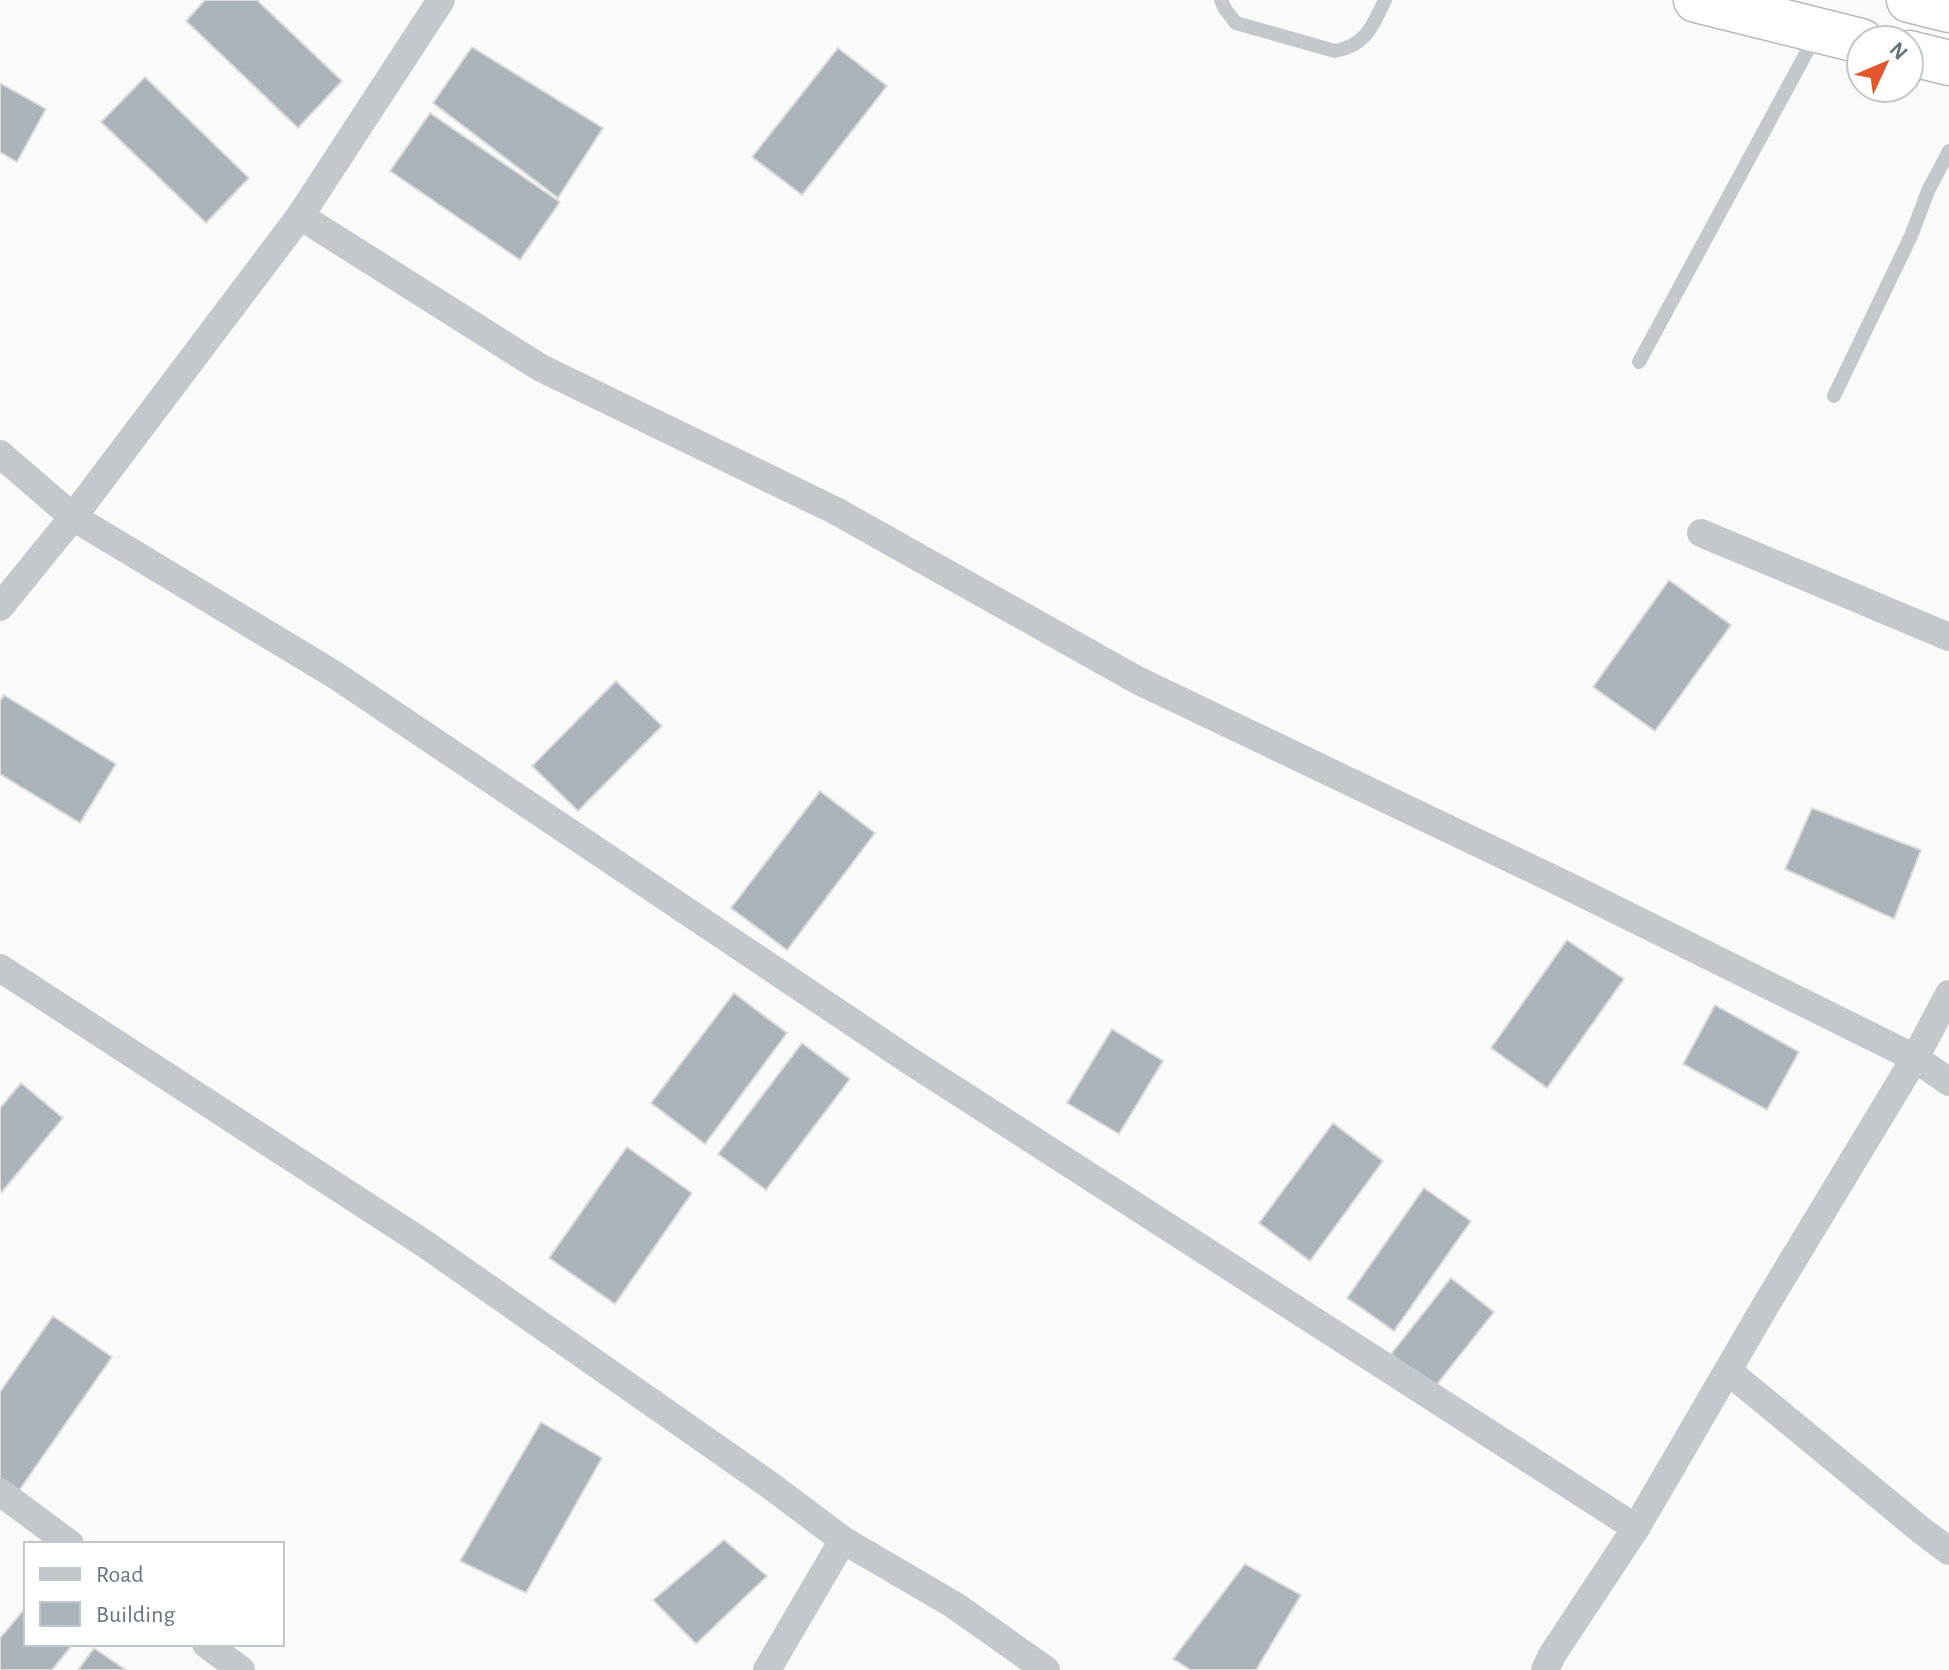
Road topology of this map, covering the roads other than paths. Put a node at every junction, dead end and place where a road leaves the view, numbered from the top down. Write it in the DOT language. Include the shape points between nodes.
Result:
graph roads {
  1 [pos="441,0"];
  2 [pos="1221,0"];
  3 [pos="1385,0"];
  4 [pos="1696,0"];
  5 [pos="1909,0"];
  6 [pos="1949,10"];
  7 [pos="1818,31"];
  8 [pos="1845,37"];
  9 [pos="1925,57"];
  10 [pos="1949,63"];
  11 [pos="1949,151"];
  12 [pos="300,216"];
  13 [pos="1639,362"];
  14 [pos="1834,396"];
  15 [pos="0,454"];
  16 [pos="73,517"];
  17 [pos="1701,533"];
  18 [pos="0,607"];
  19 [pos="1949,637"];
  20 [pos="0,968"];
  21 [pos="1949,994"];
  22 [pos="1915,1058"];
  23 [pos="1949,1082"];
  24 [pos="1728,1371"];
  25 [pos="0,1492"];
  26 [pos="1636,1528"];
  27 [pos="843,1540"];
  28 [pos="67,1542"];
  29 [pos="1949,1551"];
  30 [pos="209,1646"];
  31 [pos="241,1670"];
  32 [pos="767,1670"];
  33 [pos="1046,1670"];
  34 [pos="1545,1670"];
  1 -- 12 [label="street"];
  2 -- 3 [label="lane" via="1236,23 1335,51 1351,48 1366,36"];
  4 -- 7 [label="highway"];
  5 -- 6 [label="highway"];
  7 -- 8 [label="highway"];
  7 -- 13 [label="lane"];
  9 -- 10 [label="highway"];
  11 -- 14 [label="lane"];
  12 -- 16 [label="street"];
  12 -- 22 [label="street" via="541,368 836,511 1137,680"];
  15 -- 16 [label="street"];
  16 -- 18 [label="street"];
  16 -- 26 [label="street" via="335,675 923,1069"];
  17 -- 19 [label="street"];
  20 -- 27 [label="street" via="425,1244"];
  21 -- 22 [label="street"];
  22 -- 23 [label="street"];
  22 -- 24 [label="street"];
  24 -- 26 [label="street"];
  24 -- 29 [label="street"];
  25 -- 28 [label="street"];
  26 -- 34 [label="street"];
  27 -- 32 [label="street"];
  27 -- 33 [label="street" via="954,1605"];
  30 -- 31 [label="street"];
}
